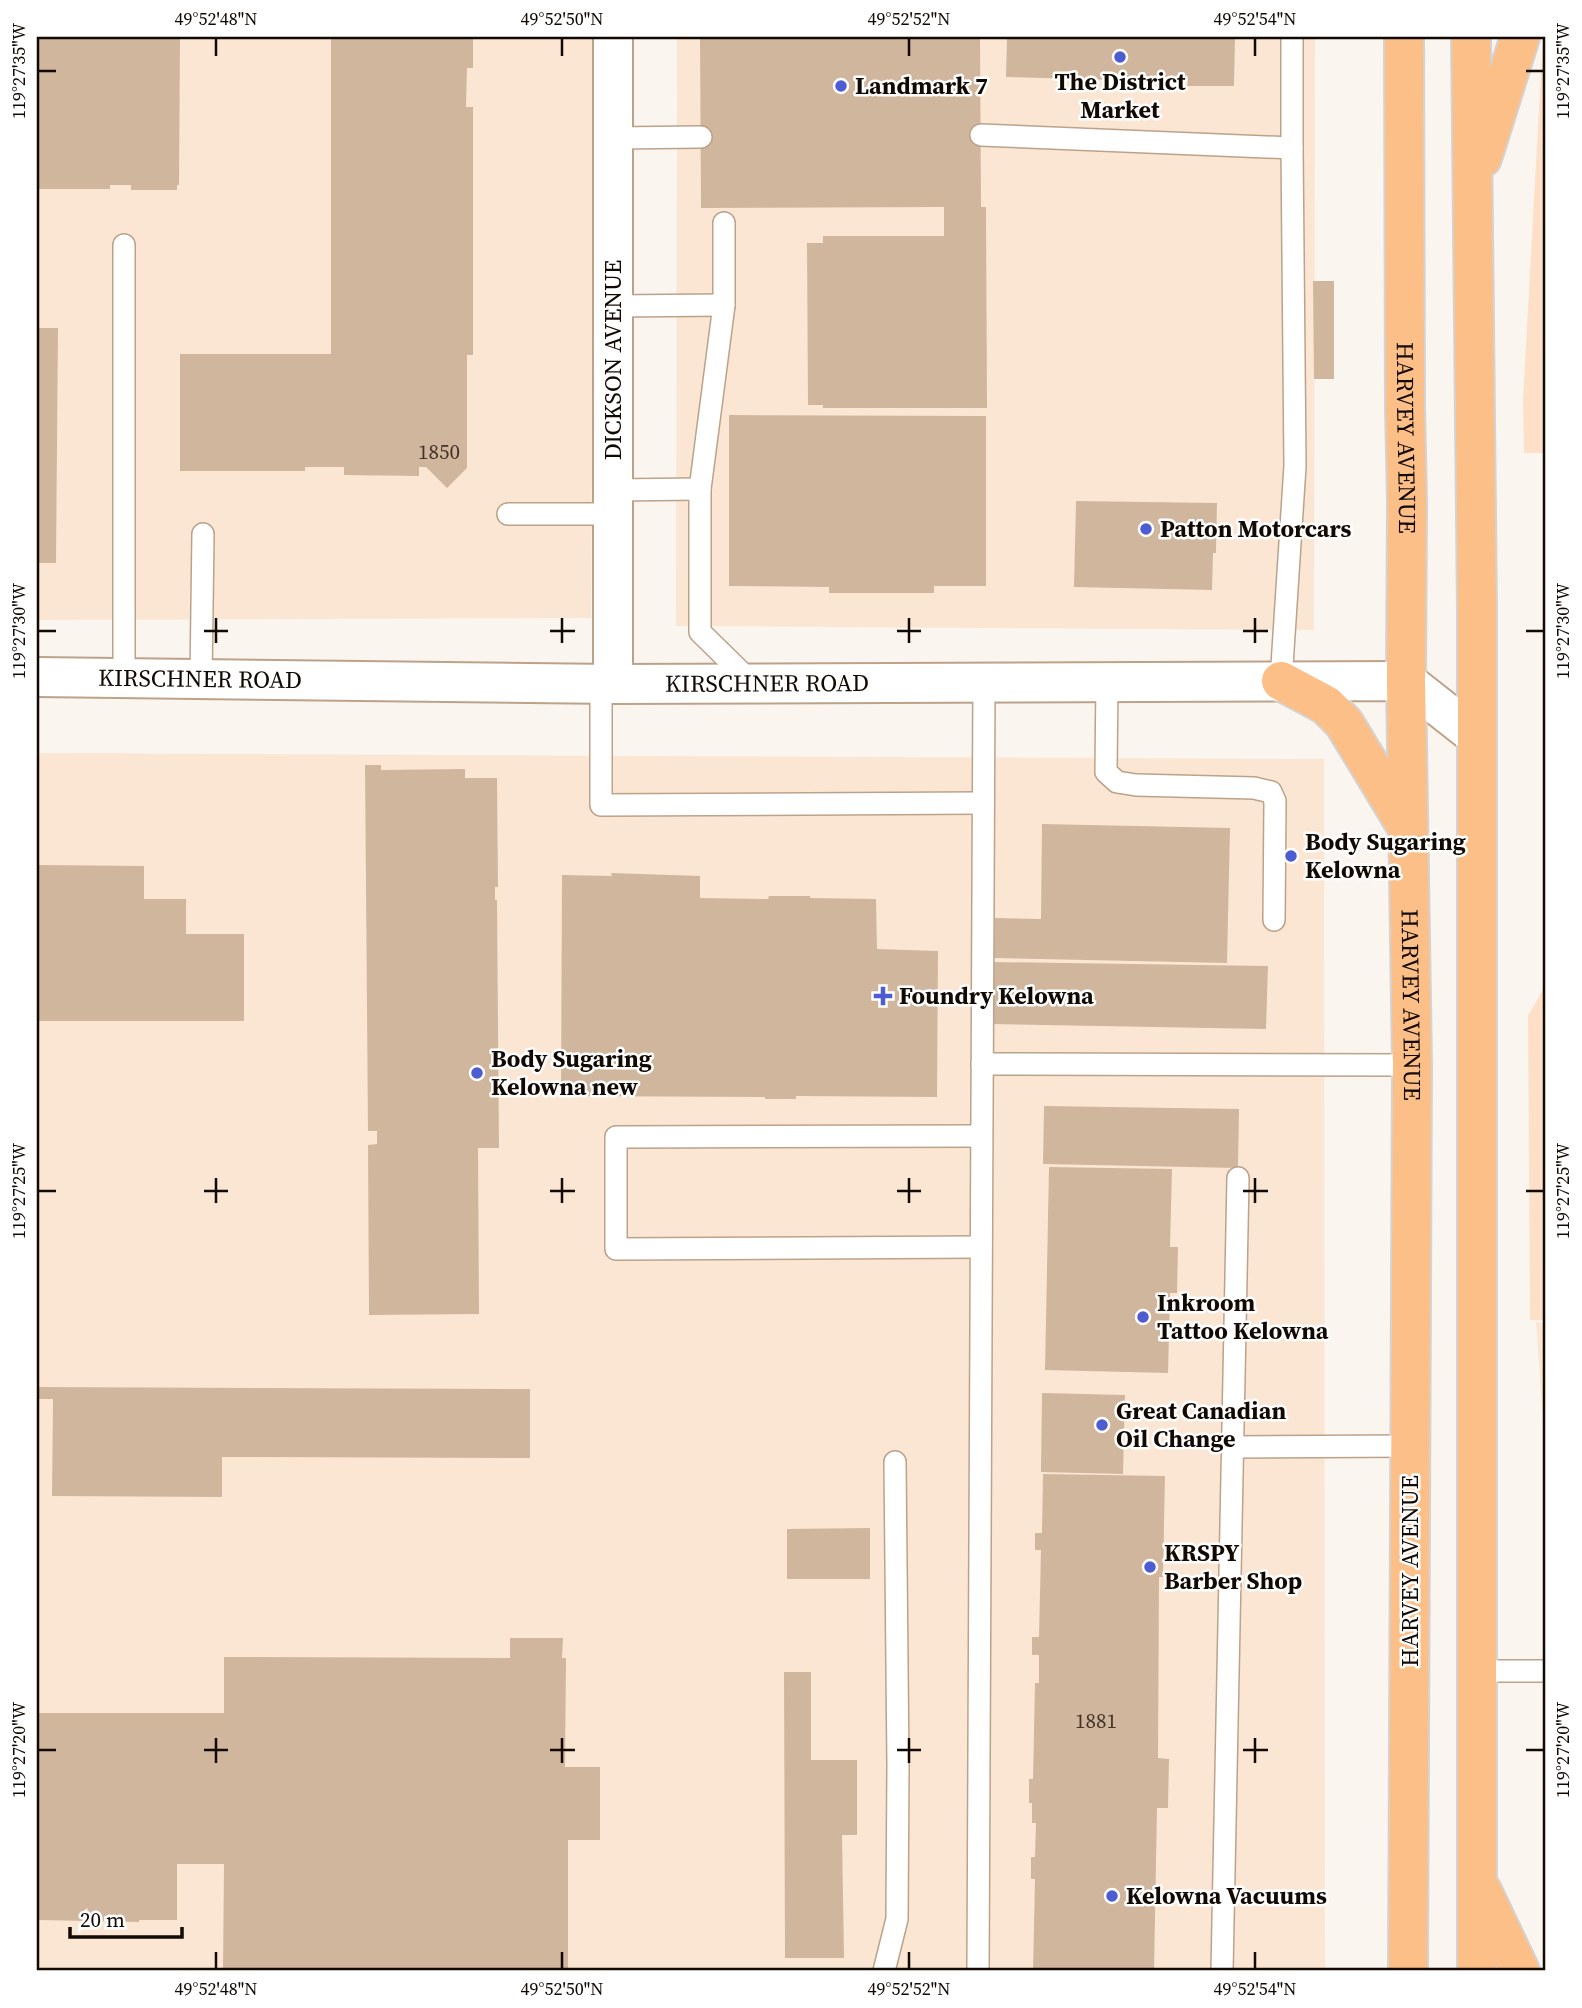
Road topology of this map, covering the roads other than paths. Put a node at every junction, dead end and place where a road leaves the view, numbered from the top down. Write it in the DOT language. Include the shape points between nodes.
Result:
graph roads {
  1 [pos="613,37"];
  2 [pos="1293,37"];
  3 [pos="1404,37"];
  4 [pos="1471,37"];
  5 [pos="1520,37"];
  6 [pos="981,135"];
  7 [pos="701,137"];
  8 [pos="613,138"];
  9 [pos="1292,148"];
  10 [pos="1472,190"];
  11 [pos="724,223"];
  12 [pos="124,245"];
  13 [pos="724,305"];
  14 [pos="613,306"];
  15 [pos="700,489"];
  16 [pos="613,502"];
  17 [pos="509,514"];
  18 [pos="203,534"];
  19 [pos="37,677"];
  20 [pos="124,678"];
  21 [pos="201,679"];
  22 [pos="1281,681"];
  23 [pos="1406,681"];
  24 [pos="984,682"];
  25 [pos="1107,682"];
  26 [pos="607,683"];
  27 [pos="752,683"];
  28 [pos="1476,736"];
  29 [pos="983,803"];
  30 [pos="1407,827"];
  31 [pos="1274,920"];
  32 [pos="982,1064"];
  33 [pos="1412,1065"];
  34 [pos="981,1136"];
  35 [pos="1238,1178"];
  36 [pos="981,1247"];
  37 [pos="1410,1446"];
  38 [pos="1233,1447"];
  39 [pos="895,1462"];
  40 [pos="1477,1671"];
  41 [pos="1545,1671"];
  42 [pos="1477,1881"];
  43 [pos="1401,1962"];
  44 [pos="884,1971"];
  45 [pos="978,1971"];
  46 [pos="1222,1971"];
  47 [pos="1477,1971"];
  48 [pos="1520,1971"];
  1 -- 8 [label="street, DICKSON AVENUE"];
  2 -- 9 [label="lane"];
  3 -- 23 [label="highway, HARVEY AVENUE"];
  4 -- 10 [label="highway"];
  5 -- 10 [label="highway"];
  6 -- 9 [label="lane"];
  7 -- 8 [label="lane"];
  8 -- 14 [label="street, DICKSON AVENUE"];
  9 -- 22 [label="lane" via="1295,466"];
  10 -- 28 [label="highway"];
  11 -- 13 [label="lane"];
  12 -- 20 [label="lane"];
  13 -- 14 [label="lane"];
  13 -- 15 [label="lane"];
  14 -- 16 [label="street, DICKSON AVENUE"];
  15 -- 16 [label="lane"];
  15 -- 27 [label="lane" via="700,632"];
  16 -- 17 [label="lane"];
  16 -- 26 [label="street, DICKSON AVENUE"];
  18 -- 21 [label="lane"];
  19 -- 20 [label="street, KIRSCHNER ROAD"];
  20 -- 21 [label="street, KIRSCHNER ROAD"];
  21 -- 26 [label="street, KIRSCHNER ROAD"];
  22 -- 23 [label="street, KIRSCHNER ROAD"];
  22 -- 25 [label="street, KIRSCHNER ROAD"];
  22 -- 30 [label="highway" via="1326,705 1344,723"];
  23 -- 28 [label="street"];
  23 -- 30 [label="highway, HARVEY AVENUE"];
  24 -- 25 [label="street, KIRSCHNER ROAD"];
  24 -- 27 [label="street, KIRSCHNER ROAD"];
  24 -- 29 [label="lane"];
  25 -- 31 [label="lane" via="1106,772 1117,782 1271,792 1275,801"];
  26 -- 27 [label="street, KIRSCHNER ROAD"];
  26 -- 29 [label="lane" via="601,805"];
  28 -- 40 [label="highway"];
  29 -- 32 [label="lane"];
  30 -- 33 [label="highway, HARVEY AVENUE"];
  32 -- 33 [label="lane"];
  32 -- 34 [label="lane"];
  33 -- 37 [label="highway, HARVEY AVENUE"];
  34 -- 36 [label="lane"];
  34 -- 36 [label="lane" via="616,1138 616,1249"];
  35 -- 38 [label="lane"];
  36 -- 45 [label="lane"];
  37 -- 38 [label="lane"];
  37 -- 43 [label="highway, HARVEY AVENUE"];
  38 -- 46 [label="lane"];
  39 -- 44 [label="lane" via="897,1919"];
  40 -- 41 [label="lane"];
  40 -- 42 [label="highway"];
  42 -- 47 [label="highway"];
  42 -- 48 [label="highway"];
}
